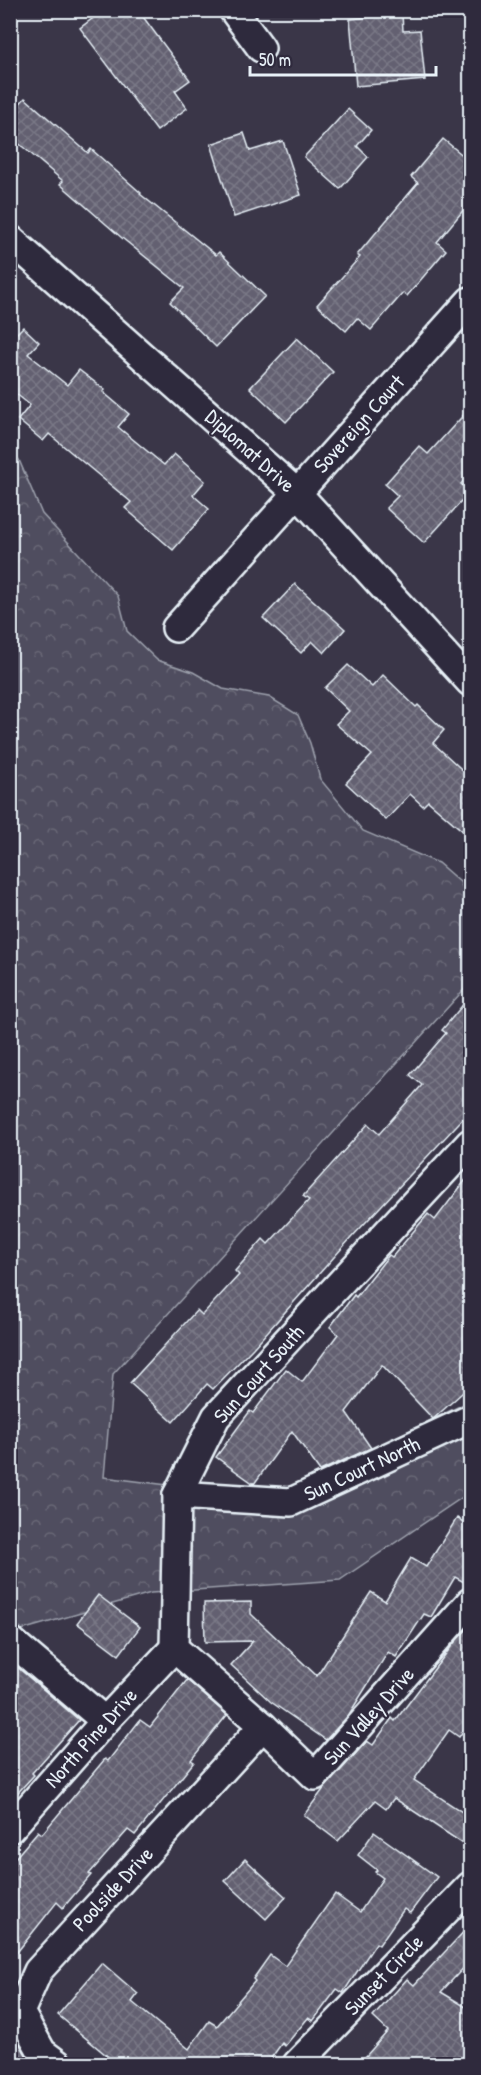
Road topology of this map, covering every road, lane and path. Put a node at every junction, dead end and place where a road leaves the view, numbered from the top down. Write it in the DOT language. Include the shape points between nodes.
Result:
graph roads {
  1 [pos="232,10"];
  2 [pos="261,48"];
  3 [pos="10,239"];
  4 [pos="471,301"];
  5 [pos="297,493"];
  6 [pos="176,628"];
  7 [pos="471,682"];
  8 [pos="471,1143"];
  9 [pos="471,1419"];
  10 [pos="177,1495"];
  11 [pos="471,1602"];
  12 [pos="10,1640"];
  13 [pos="174,1648"];
  14 [pos="105,1721"];
  15 [pos="263,1726"];
  16 [pos="10,1828"];
  17 [pos="471,1886"];
  18 [pos="58,2064"];
  19 [pos="297,2064"];
  1 -- 2 [label="street"];
  3 -- 5 [label="street, Diplomat Drive"];
  4 -- 5 [label="street, Sovereign Court"];
  5 -- 6 [label="street, Sovereign Court"];
  5 -- 7 [label="street, Diplomat Drive"];
  8 -- 10 [label="street, Sun Court South" via="216,1417"];
  9 -- 10 [label="street, Sun Court North" via="291,1502"];
  10 -- 13 [label="street, Sun Court South"];
  11 -- 15 [label="street, Sun Valley Drive" via="315,1776"];
  12 -- 14 [label="street"];
  13 -- 14 [label="street, North Pine Drive"];
  13 -- 15 [label="street"];
  14 -- 16 [label="street, North Pine Drive"];
  15 -- 18 [label="street, Poolside Drive" via="38,1971 20,2012 42,2052"];
  17 -- 19 [label="street, Sunset Circle"];
}
